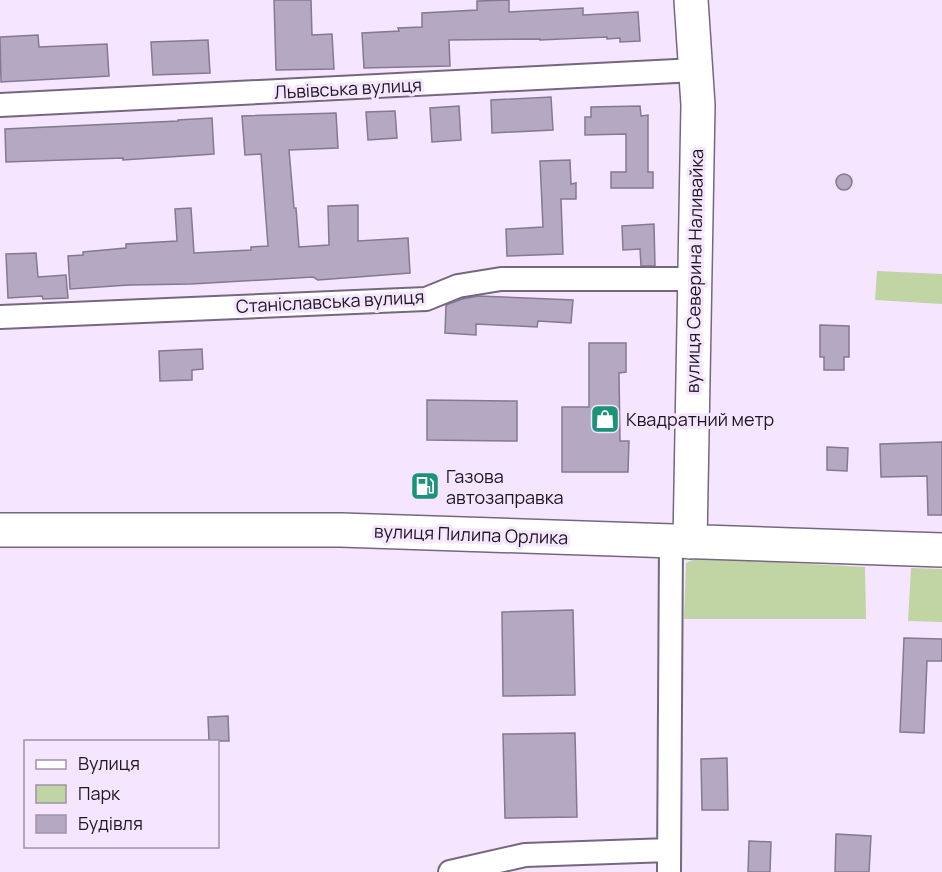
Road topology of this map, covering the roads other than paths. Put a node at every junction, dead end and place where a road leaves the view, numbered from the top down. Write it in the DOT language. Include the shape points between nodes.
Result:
graph roads {
  1 [pos="691,0"];
  2 [pos="696,70"];
  3 [pos="0,105"];
  4 [pos="694,279"];
  5 [pos="0,317"];
  6 [pos="0,530"];
  7 [pos="680,541"];
  8 [pos="942,550"];
  9 [pos="669,861"];
  10 [pos="450,872"];
  1 -- 2 [label="main road, вулиця Северина Наливайка"];
  2 -- 3 [label="street, Львівська вулиця"];
  2 -- 4 [label="main road, вулиця Северина Наливайка"];
  4 -- 5 [label="street, Станіславська вулиця" via="501,279 458,286 426,299"];
  4 -- 7 [label="main road, вулиця Северина Наливайка"];
  6 -- 7 [label="main road, вулиця Пилипа Орлика" via="341,530"];
  7 -- 8 [label="main road, вулиця Пилипа Орлика"];
  7 -- 9 [label="street, вулиця Северина Наливайка"];
  9 -- 10 [label="street" via="525,855"];
}
